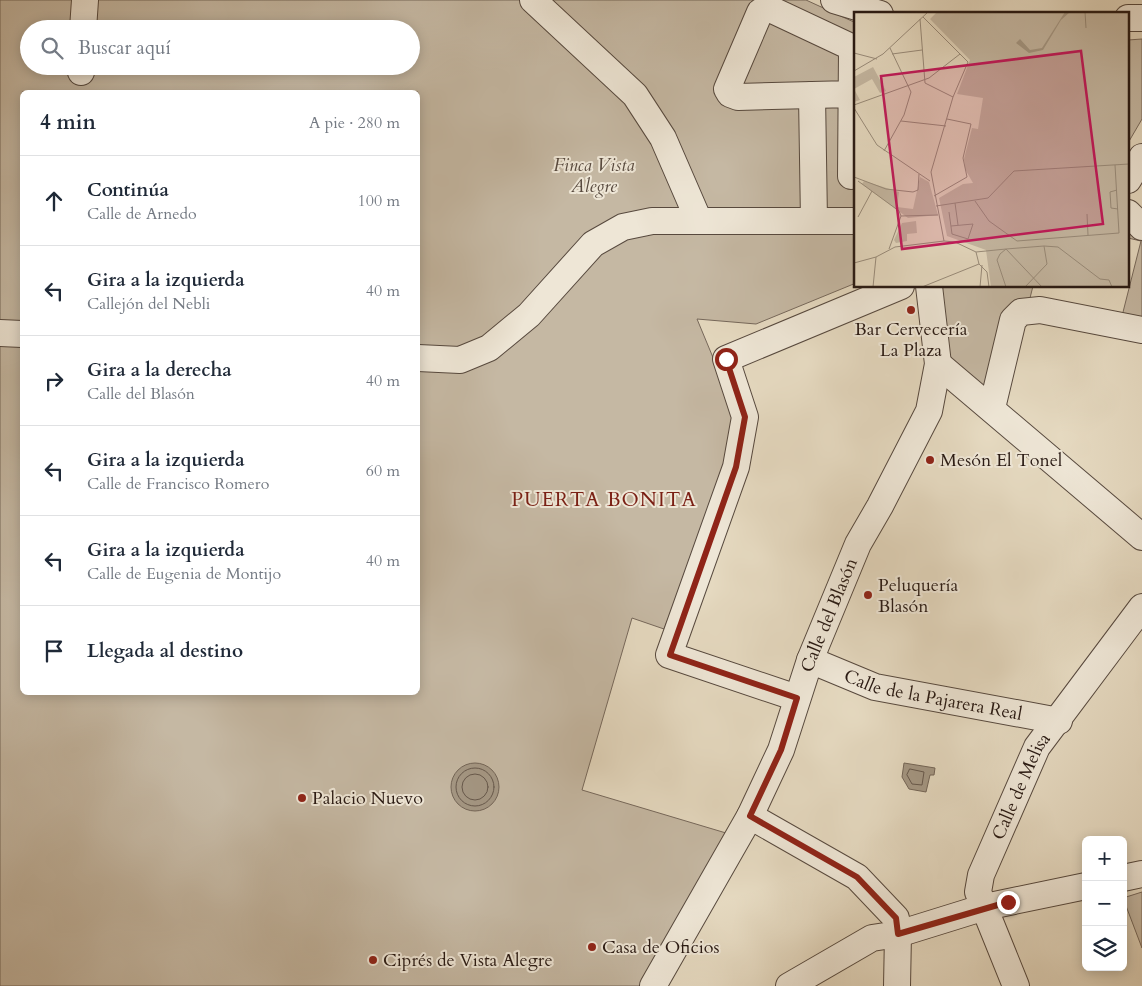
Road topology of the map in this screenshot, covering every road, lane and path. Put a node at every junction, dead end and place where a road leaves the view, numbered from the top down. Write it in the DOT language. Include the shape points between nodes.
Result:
graph roads {
  1 [pos="85,0"];
  2 [pos="534,0"];
  3 [pos="834,0"];
  4 [pos="873,12"];
  5 [pos="84,20"];
  6 [pos="852,94"];
  7 [pos="812,95"];
  8 [pos="1142,157"];
  9 [pos="851,176"];
  10 [pos="1130,177"];
  11 [pos="1130,215"];
  12 [pos="699,221"];
  13 [pos="814,221"];
  14 [pos="854,221"];
  15 [pos="1142,227"];
  16 [pos="896,288"];
  17 [pos="929,288"];
  18 [pos="1142,330"];
  19 [pos="0,333"];
  20 [pos="20,334"];
  21 [pos="420,358"];
  22 [pos="938,364"];
  23 [pos="992,408"];
  24 [pos="1142,536"];
  25 [pos="1142,608"];
  26 [pos="810,660"];
  27 [pos="797,698"];
  28 [pos="1058,721"];
  29 [pos="750,816"];
  30 [pos="1142,874"];
  31 [pos="1127,877"];
  32 [pos="1082,887"];
  33 [pos="985,907"];
  34 [pos="898,934"];
  35 [pos="653,986"];
  36 [pos="789,986"];
  37 [pos="897,986"];
  38 [pos="1016,986"];
  1 -- 5 [label="street"];
  2 -- 12 [label="street" via="635,95 663,138"];
  3 -- 4 [label="street"];
  6 -- 7 [label="street"];
  6 -- 7 [label="street" via="851,47 764,8 728,92 738,97"];
  6 -- 9 [label="street"];
  7 -- 13 [label="street"];
  8 -- 10 [label="street"];
  11 -- 15 [label="street"];
  12 -- 13 [label="street"];
  12 -- 21 [label="street" via="652,221 623,227 593,244 530,315 489,348 460,360"];
  13 -- 14 [label="street"];
  16 -- 27 [label="street" via="726,359 745,417 736,467 670,655"];
  17 -- 22 [label="street, Calle del Blasón"];
  18 -- 23 [label="street" via="1040,310 1021,312 1013,320"];
  19 -- 20 [label="street"];
  22 -- 23 [label="street"];
  22 -- 26 [label="street, Calle del Blasón" via="928,411 858,544"];
  23 -- 24 [label="street"];
  25 -- 28 [label="street, Calle de Melisa"];
  26 -- 27 [label="street, Calle del Blasón"];
  26 -- 28 [label="street, Calle de la Pajarera Real" via="875,687"];
  27 -- 29 [label="street, Calle del Blasón" via="781,750"];
  28 -- 33 [label="street, Calle de Melisa" via="1037,747 981,874 978,892"];
  29 -- 34 [label="street" via="857,877 896,918"];
  29 -- 35 [label="street, Calle del Blasón"];
  30 -- 31 [label="street"];
  32 -- 33 [label="street"];
  33 -- 34 [label="street"];
  33 -- 38 [label="street, Calle de Melisa"];
  34 -- 36 [label="street" via="872,938"];
  34 -- 37 [label="street"];
}
